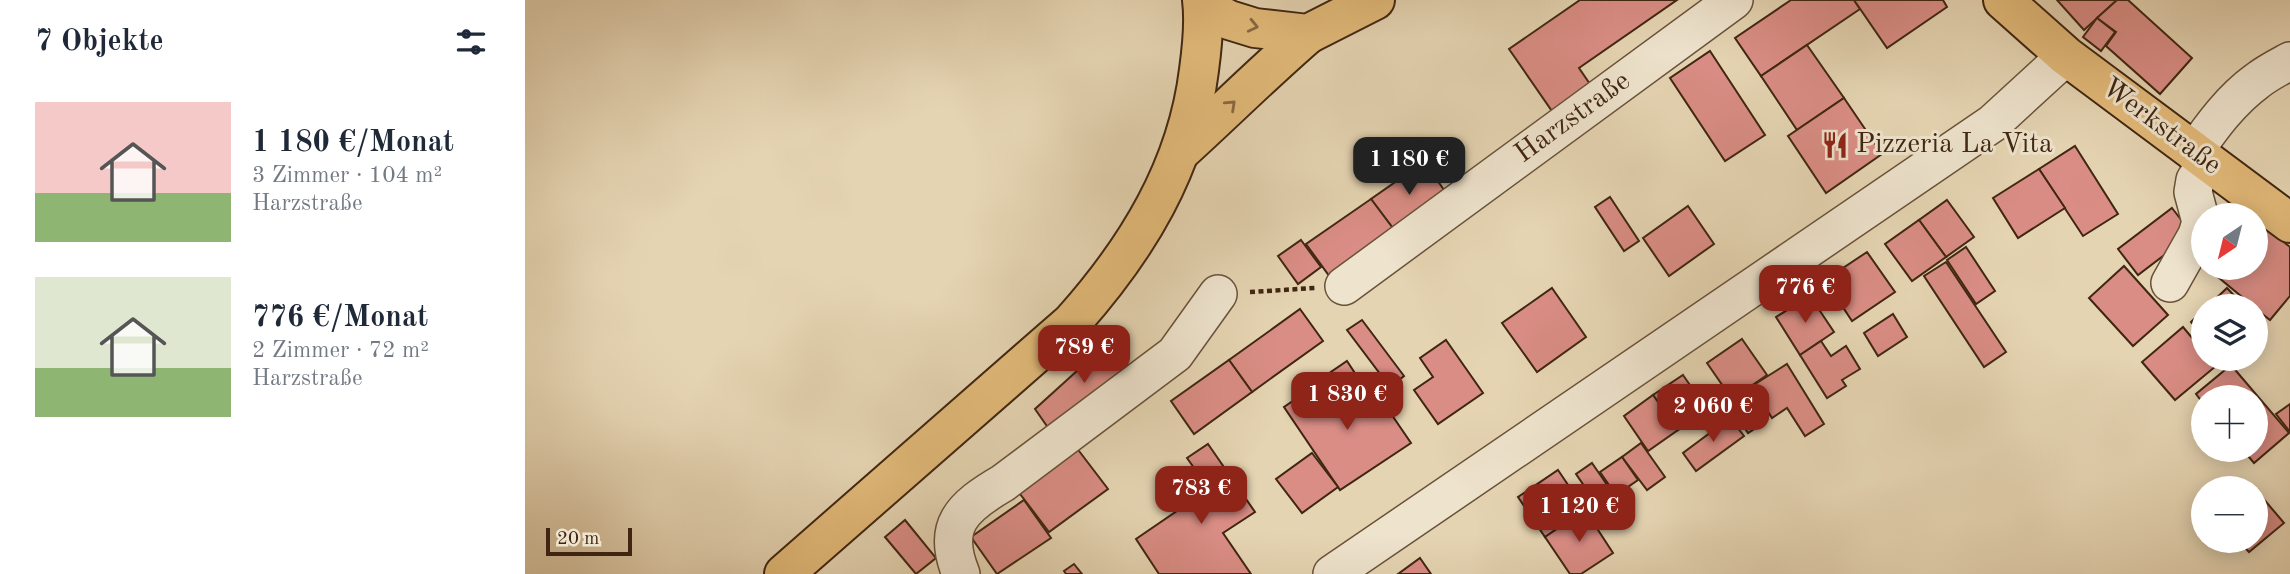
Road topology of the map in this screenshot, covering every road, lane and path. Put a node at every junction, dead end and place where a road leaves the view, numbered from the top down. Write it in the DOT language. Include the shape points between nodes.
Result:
graph roads {
  1 [pos="1375,0"];
  2 [pos="1734,0"];
  3 [pos="2003,0"];
  4 [pos="1209,2"];
  5 [pos="1308,34"];
  6 [pos="2066,56"];
  7 [pos="2290,61"];
  8 [pos="1181,151"];
  9 [pos="2200,157"];
  10 [pos="2290,223"];
  11 [pos="2170,283"];
  12 [pos="1344,286"];
  13 [pos="1218,295"];
  14 [pos="785,574"];
  15 [pos="961,574"];
  16 [pos="1332,574"];
  1 -- 5 [label="main road"];
  2 -- 12 [label="street, Harzstraße"];
  3 -- 6 [label="main road"];
  4 -- 5 [label="main road, one-way" via="1229,20"];
  4 -- 8 [label="main road" via="1198,81"];
  8 -- 5 [label="main road, one-way"];
  6 -- 9 [label="main road, Werkstraße"];
  6 -- 16 [label="street" via="1993,123"];
  7 -- 9 [label="street" via="2241,94 2211,127"];
  8 -- 14 [label="main road" via="1136,239 1072,321"];
  9 -- 10 [label="main road, Werkstraße"];
  9 -- 11 [label="street" via="2193,192 2201,222"];
  12 -- 13 [label="path"];
  13 -- 15 [label="street" via="1175,354 978,497 961,515 952,535 953,555"];
}
